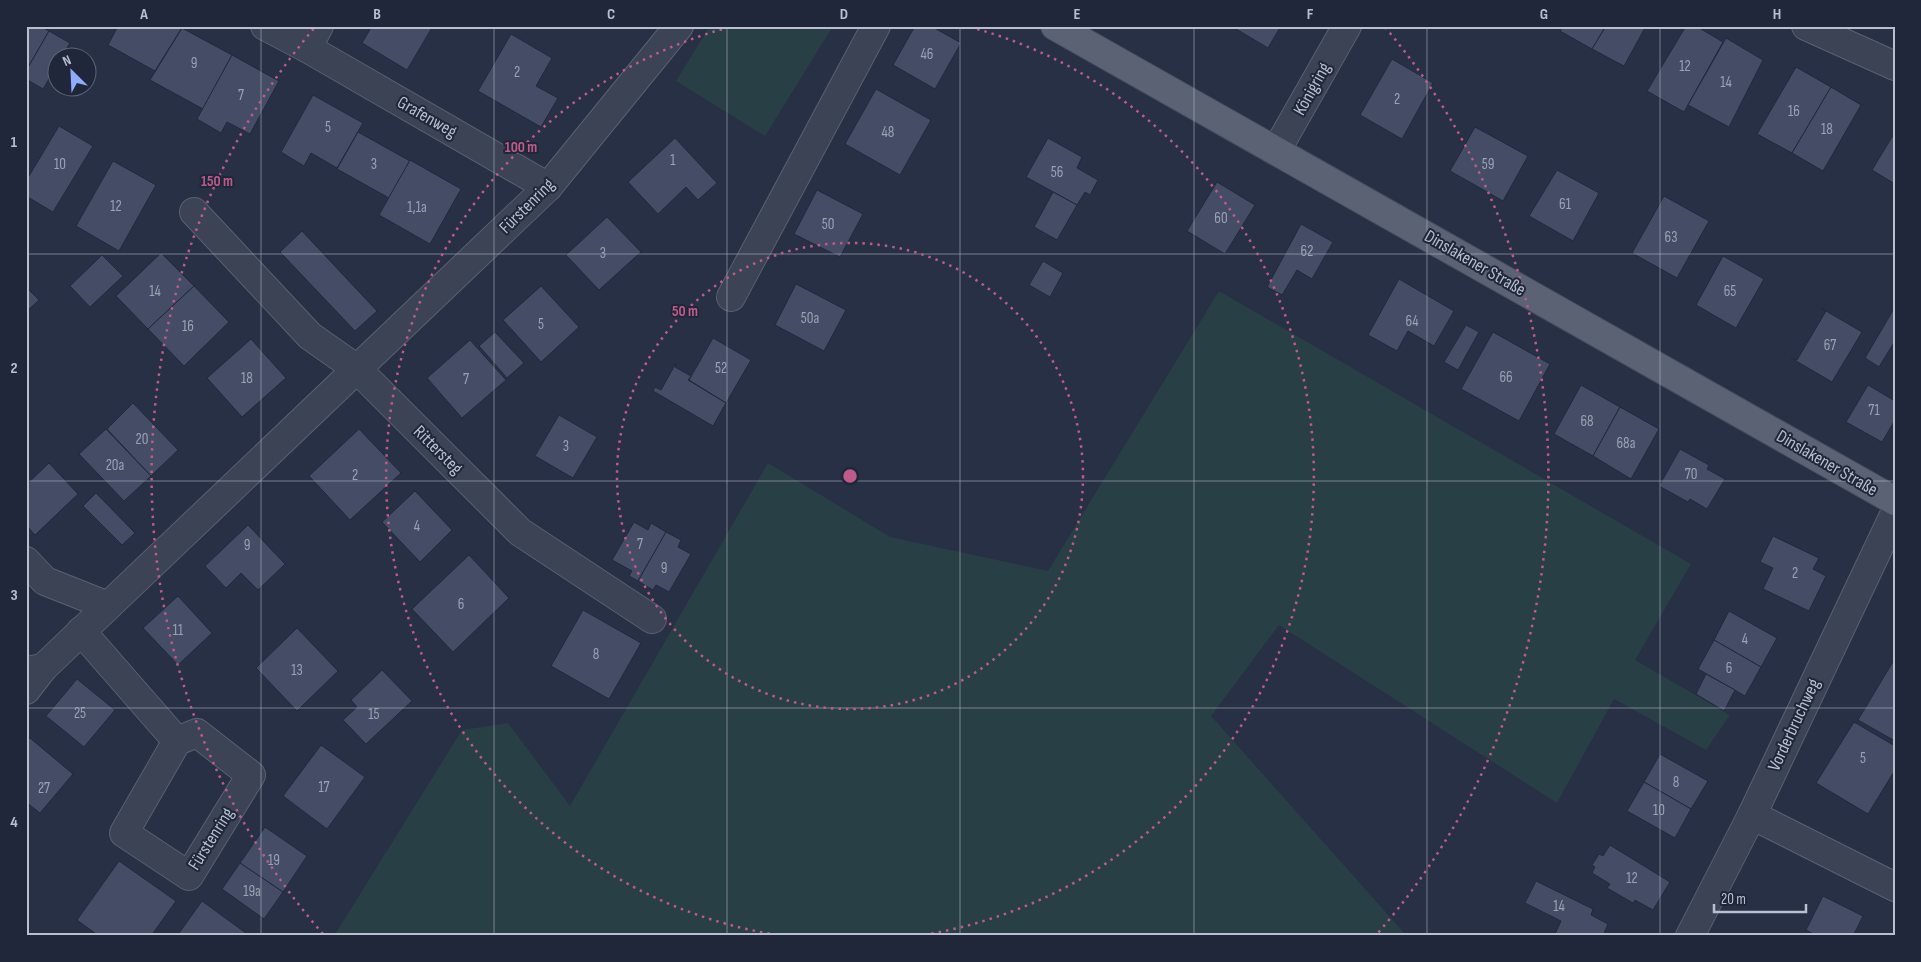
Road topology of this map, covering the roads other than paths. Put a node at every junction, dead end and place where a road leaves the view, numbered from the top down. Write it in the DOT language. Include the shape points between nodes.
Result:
graph roads {
  1 [pos="265,26"];
  2 [pos="679,26"];
  3 [pos="876,26"];
  4 [pos="1055,26"];
  5 [pos="1347,26"];
  6 [pos="1806,26"];
  7 [pos="313,37"];
  8 [pos="1895,66"];
  9 [pos="1276,151"];
  10 [pos="548,187"];
  11 [pos="194,212"];
  12 [pos="731,297"];
  13 [pos="357,369"];
  14 [pos="1895,501"];
  15 [pos="1895,512"];
  16 [pos="26,561"];
  17 [pos="108,606"];
  18 [pos="652,619"];
  19 [pos="82,631"];
  20 [pos="35,669"];
  21 [pos="26,690"];
  22 [pos="177,741"];
  23 [pos="1752,815"];
  24 [pos="1895,887"];
  25 [pos="1690,936"];
  1 -- 7 [label="street, Grafenweg"];
  2 -- 10 [label="street, Fürstenring"];
  3 -- 12 [label="street"];
  4 -- 9 [label="main road, Dinslakener Straße"];
  5 -- 9 [label="street, Königring"];
  6 -- 8 [label="street"];
  7 -- 10 [label="street, Grafenweg"];
  9 -- 14 [label="main road, Dinslakener Straße"];
  10 -- 13 [label="street, Fürstenring"];
  11 -- 13 [label="street" via="310,336"];
  13 -- 17 [label="street, Fürstenring"];
  13 -- 18 [label="street, Rittersteg" via="520,532"];
  15 -- 23 [label="street, Vorderbruchweg"];
  16 -- 17 [label="street" via="45,581"];
  17 -- 19 [label="street, Fürstenring"];
  19 -- 20 [label="street, Fürstenring"];
  19 -- 22 [label="street"];
  20 -- 21 [label="street, Fürstenring"];
  22 -- 22 [label="street, Fürstenring" via="197,733 251,775 189,876 124,833"];
  23 -- 24 [label="street"];
  23 -- 25 [label="street, Vorderbruchweg"];
}
